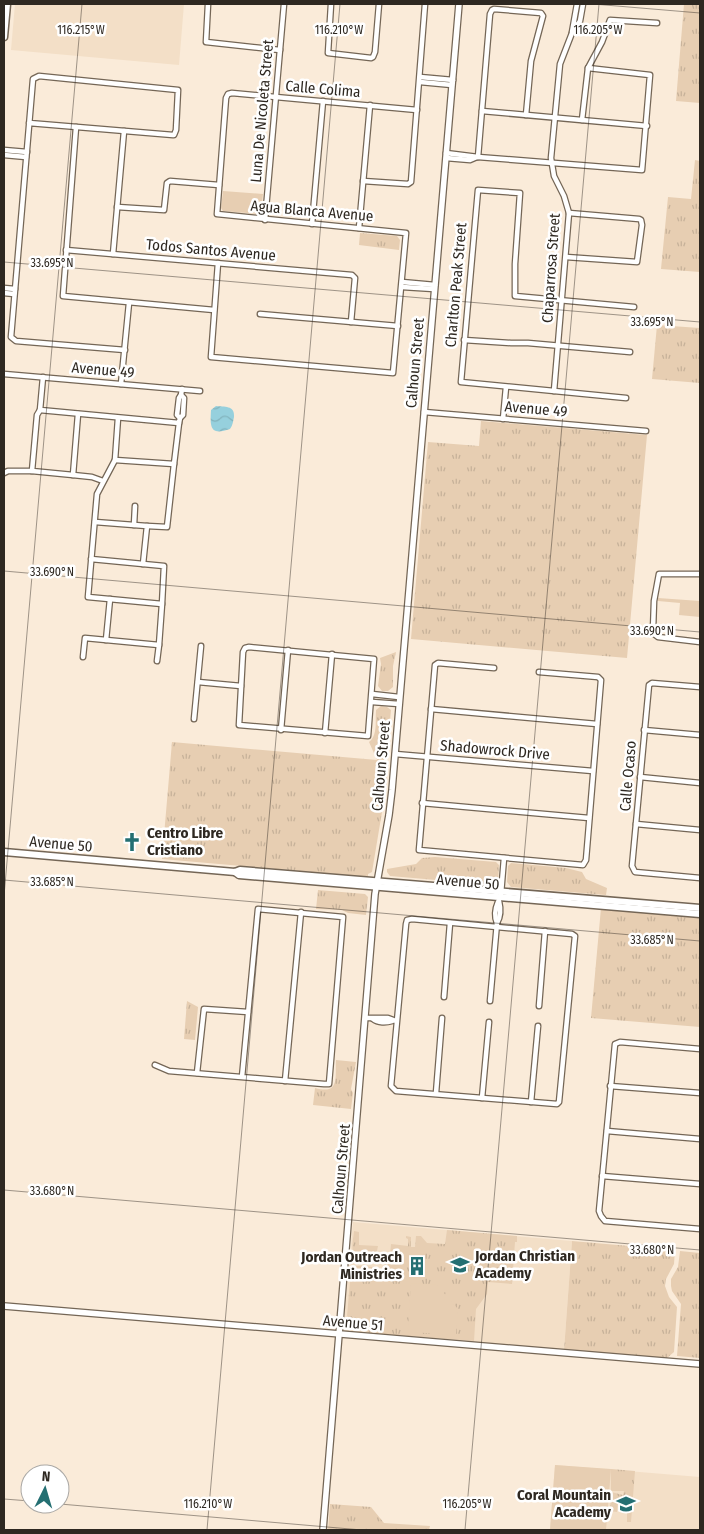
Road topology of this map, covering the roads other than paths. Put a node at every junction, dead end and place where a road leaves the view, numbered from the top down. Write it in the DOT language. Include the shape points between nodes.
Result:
graph roads {
  1 [pos="7,4"];
  2 [pos="208,4"];
  3 [pos="284,4"];
  4 [pos="331,4"];
  5 [pos="379,4"];
  6 [pos="425,4"];
  7 [pos="459,4"];
  8 [pos="577,4"];
  9 [pos="583,4"];
  10 [pos="657,23"];
  11 [pos="572,33"];
  12 [pos="4,37"];
  13 [pos="280,50"];
  14 [pos="588,68"];
  15 [pos="420,80"];
  16 [pos="452,82"];
  17 [pos="276,97"];
  18 [pos="323,101"];
  19 [pos="370,105"];
  20 [pos="417,110"];
  21 [pos="482,112"];
  22 [pos="526,115"];
  23 [pos="555,118"];
  24 [pos="582,120"];
  25 [pos="29,123"];
  26 [pos="647,126"];
  27 [pos="76,127"];
  28 [pos="124,131"];
  29 [pos="4,150"];
  30 [pos="4,155"];
  31 [pos="26,155"];
  32 [pos="446,155"];
  33 [pos="478,157"];
  34 [pos="552,164"];
  35 [pos="364,180"];
  36 [pos="219,185"];
  37 [pos="117,207"];
  38 [pos="569,213"];
  39 [pos="265,220"];
  40 [pos="312,224"];
  41 [pos="359,228"];
  42 [pos="66,250"];
  43 [pos="113,254"];
  44 [pos="566,257"];
  45 [pos="218,263"];
  46 [pos="402,284"];
  47 [pos="435,287"];
  48 [pos="4,288"];
  49 [pos="15,291"];
  50 [pos="4,293"];
  51 [pos="562,301"];
  52 [pos="129,303"];
  53 [pos="634,307"];
  54 [pos="214,310"];
  55 [pos="260,314"];
  56 [pos="351,322"];
  57 [pos="398,326"];
  58 [pos="464,340"];
  59 [pos="558,346"];
  60 [pos="125,350"];
  61 [pos="630,352"];
  62 [pos="4,374"];
  63 [pos="43,377"];
  64 [pos="121,384"];
  65 [pos="506,387"];
  66 [pos="182,389"];
  67 [pos="200,391"];
  68 [pos="554,392"];
  69 [pos="626,398"];
  70 [pos="40,410"];
  71 [pos="424,412"];
  72 [pos="78,414"];
  73 [pos="118,418"];
  74 [pos="503,419"];
  75 [pos="180,420"];
  76 [pos="646,431"];
  77 [pos="115,460"];
  78 [pos="174,464"];
  79 [pos="5,471"];
  80 [pos="32,472"];
  81 [pos="73,475"];
  82 [pos="103,481"];
  83 [pos="135,506"];
  84 [pos="95,522"];
  85 [pos="134,525"];
  86 [pos="147,526"];
  87 [pos="91,559"];
  88 [pos="143,564"];
  89 [pos="700,574"];
  90 [pos="110,599"];
  91 [pos="162,604"];
  92 [pos="106,640"];
  93 [pos="700,642"];
  94 [pos="159,645"];
  95 [pos="201,646"];
  96 [pos="288,650"];
  97 [pos="332,654"];
  98 [pos="83,657"];
  99 [pos="157,661"];
  100 [pos="494,668"];
  101 [pos="539,672"];
  102 [pos="198,682"];
  103 [pos="241,686"];
  104 [pos="700,687"];
  105 [pos="372,694"];
  106 [pos="399,696"];
  107 [pos="372,702"];
  108 [pos="399,704"];
  109 [pos="431,709"];
  110 [pos="194,719"];
  111 [pos="597,724"];
  112 [pos="281,730"];
  113 [pos="644,730"];
  114 [pos="325,734"];
  115 [pos="700,735"];
  116 [pos="394,754"];
  117 [pos="426,757"];
  118 [pos="593,771"];
  119 [pos="640,777"];
  120 [pos="700,783"];
  121 [pos="422,804"];
  122 [pos="590,818"];
  123 [pos="636,824"];
  124 [pos="700,830"];
  125 [pos="4,852"];
  126 [pos="504,858"];
  127 [pos="700,878"];
  128 [pos="377,884"];
  129 [pos="500,897"];
  130 [pos="700,908"];
  131 [pos="301,912"];
  132 [pos="700,914"];
  133 [pos="450,923"];
  134 [pos="497,925"];
  135 [pos="545,931"];
  136 [pos="444,997"];
  137 [pos="490,1001"];
  138 [pos="539,1006"];
  139 [pos="248,1012"];
  140 [pos="366,1018"];
  141 [pos="442,1018"];
  142 [pos="394,1021"];
  143 [pos="489,1022"];
  144 [pos="538,1026"];
  145 [pos="700,1049"];
  146 [pos="155,1065"];
  147 [pos="197,1073"];
  148 [pos="242,1077"];
  149 [pos="285,1081"];
  150 [pos="610,1086"];
  151 [pos="436,1093"];
  152 [pos="700,1094"];
  153 [pos="482,1098"];
  154 [pos="531,1102"];
  155 [pos="606,1130"];
  156 [pos="700,1139"];
  157 [pos="602,1176"];
  158 [pos="700,1184"];
  159 [pos="700,1229"];
  160 [pos="4,1306"];
  161 [pos="340,1334"];
  162 [pos="700,1364"];
  163 [pos="324,1530"];
  1 -- 12 [label="main road"];
  2 -- 13 [label="street" via="206,42"];
  3 -- 13 [label="street, Luna De Nicoleta Street"];
  4 -- 5 [label="street" via="328,53 373,57"];
  6 -- 15 [label="street"];
  7 -- 16 [label="street, Calhoun Street"];
  8 -- 11 [label="street, Chaparrosa Street"];
  9 -- 11 [label="street, Chaparrosa Street" via="580,21"];
  10 -- 14 [label="street" via="612,19"];
  11 -- 23 [label="street, Chaparrosa Street" via="560,64"];
  13 -- 17 [label="street, Luna De Nicoleta Street"];
  14 -- 24 [label="street"];
  14 -- 26 [label="street" via="650,74"];
  15 -- 16 [label="street"];
  15 -- 20 [label="street"];
  16 -- 32 [label="street, Calhoun Street"];
  17 -- 18 [label="street, Calle Colima"];
  17 -- 36 [label="street, Calle Colima" via="228,94"];
  17 -- 39 [label="street, Luna De Nicoleta Street"];
  18 -- 19 [label="street, Calle Colima"];
  18 -- 40 [label="street"];
  19 -- 20 [label="street, Calle Colima"];
  19 -- 35 [label="street"];
  20 -- 35 [label="street" via="410,184"];
  21 -- 22 [label="street"];
  21 -- 22 [label="street" via="492,10 542,14 531,61"];
  21 -- 33 [label="street"];
  22 -- 23 [label="street"];
  23 -- 24 [label="street"];
  23 -- 34 [label="street, Chaparrosa Street"];
  24 -- 26 [label="street"];
  25 -- 27 [label="street"];
  25 -- 28 [label="street" via="34,77 178,90 174,135"];
  25 -- 31 [label="street"];
  26 -- 34 [label="street" via="642,170"];
  27 -- 28 [label="street"];
  27 -- 42 [label="street"];
  28 -- 37 [label="street"];
  29 -- 31 [label="street"];
  30 -- 31 [label="street"];
  31 -- 49 [label="street"];
  32 -- 33 [label="street"];
  32 -- 47 [label="street, Calhoun Street"];
  33 -- 34 [label="street"];
  34 -- 38 [label="street, Chaparrosa Street"];
  35 -- 41 [label="street"];
  36 -- 37 [label="street" via="170,181 167,183 164,210"];
  36 -- 39 [label="street, Agua Blanca Avenue" via="217,214"];
  37 -- 43 [label="street"];
  38 -- 44 [label="street, Chaparrosa Street"];
  38 -- 44 [label="street" via="641,220 637,262"];
  39 -- 40 [label="street, Agua Blanca Avenue"];
  40 -- 41 [label="street, Agua Blanca Avenue"];
  41 -- 46 [label="street, Agua Blanca Avenue" via="406,233"];
  42 -- 43 [label="street, Todos Santos Avenue"];
  42 -- 52 [label="street" via="63,296"];
  43 -- 45 [label="street, Todos Santos Avenue"];
  44 -- 51 [label="street, Chaparrosa Street"];
  45 -- 54 [label="street"];
  45 -- 56 [label="street, Todos Santos Avenue" via="354,276"];
  46 -- 47 [label="street"];
  46 -- 57 [label="street"];
  47 -- 71 [label="street, Calhoun Street"];
  48 -- 49 [label="street"];
  49 -- 50 [label="street"];
  49 -- 60 [label="street" via="12,339"];
  51 -- 53 [label="street"];
  51 -- 58 [label="street, Charlton Peak Street" via="515,296 520,193 478,190"];
  51 -- 59 [label="street, Chaparrosa Street"];
  52 -- 54 [label="street"];
  52 -- 60 [label="street"];
  54 -- 57 [label="street" via="211,357 393,373"];
  55 -- 56 [label="street"];
  56 -- 57 [label="street"];
  58 -- 59 [label="street"];
  58 -- 65 [label="street, Charlton Peak Street" via="461,382"];
  59 -- 61 [label="street"];
  59 -- 68 [label="street, Chaparrosa Street"];
  60 -- 64 [label="street"];
  62 -- 63 [label="street, Avenue 49"];
  63 -- 64 [label="street, Avenue 49"];
  63 -- 70 [label="street"];
  64 -- 66 [label="street, Avenue 49"];
  65 -- 68 [label="street"];
  65 -- 74 [label="street"];
  66 -- 67 [label="street, Avenue 49"];
  66 -- 75 [label="street" via="177,415"];
  68 -- 69 [label="street"];
  70 -- 72 [label="street"];
  70 -- 80 [label="street"];
  71 -- 74 [label="street, Avenue 49"];
  71 -- 106 [label="street, Calhoun Street"];
  72 -- 73 [label="street"];
  72 -- 81 [label="street"];
  73 -- 75 [label="street"];
  73 -- 77 [label="street"];
  74 -- 76 [label="street, Avenue 49"];
  75 -- 78 [label="street"];
  77 -- 78 [label="street"];
  77 -- 82 [label="street"];
  78 -- 86 [label="street" via="167,527"];
  79 -- 80 [label="street"];
  80 -- 81 [label="street"];
  81 -- 82 [label="street"];
  82 -- 84 [label="street"];
  83 -- 85 [label="street"];
  84 -- 85 [label="street"];
  84 -- 87 [label="street"];
  85 -- 86 [label="street"];
  86 -- 88 [label="street"];
  87 -- 88 [label="street"];
  87 -- 90 [label="street" via="88,597"];
  88 -- 91 [label="street" via="164,566"];
  89 -- 93 [label="street" via="659,574 654,607 654,634"];
  90 -- 91 [label="street"];
  90 -- 92 [label="street"];
  91 -- 94 [label="street"];
  92 -- 94 [label="street"];
  92 -- 98 [label="street" via="85,638"];
  94 -- 99 [label="street"];
  95 -- 102 [label="street"];
  96 -- 97 [label="street"];
  96 -- 103 [label="street" via="245,648"];
  96 -- 112 [label="street"];
  97 -- 105 [label="street" via="374,659"];
  97 -- 114 [label="street"];
  100 -- 109 [label="street" via="436,664"];
  101 -- 111 [label="street" via="600,678"];
  102 -- 103 [label="street"];
  102 -- 110 [label="street"];
  103 -- 112 [label="street" via="238,725"];
  104 -- 113 [label="street, Calle Ocaso" via="650,684"];
  105 -- 106 [label="street"];
  105 -- 107 [label="street"];
  106 -- 108 [label="street, Calhoun Street"];
  107 -- 108 [label="street"];
  107 -- 114 [label="street" via="368,736"];
  108 -- 116 [label="street, Calhoun Street"];
  109 -- 111 [label="street"];
  109 -- 117 [label="street"];
  111 -- 118 [label="street"];
  112 -- 114 [label="street"];
  113 -- 115 [label="street"];
  113 -- 119 [label="street, Calle Ocaso"];
  116 -- 117 [label="street, Shadowrock Drive"];
  116 -- 128 [label="street, Calhoun Street" via="389,815"];
  117 -- 118 [label="street, Shadowrock Drive"];
  117 -- 121 [label="street"];
  118 -- 122 [label="street"];
  119 -- 120 [label="street"];
  119 -- 123 [label="street, Calle Ocaso"];
  121 -- 122 [label="street"];
  121 -- 126 [label="street" via="419,850"];
  122 -- 126 [label="street" via="584,864"];
  123 -- 124 [label="street"];
  123 -- 127 [label="street, Calle Ocaso" via="633,871"];
  125 -- 128 [label="main road, Avenue 50" via="235,872 239,875"];
  126 -- 129 [label="street"];
  128 -- 129 [label="main road, Avenue 50"];
  128 -- 140 [label="street, Calhoun Street"];
  129 -- 130 [label="main road, Avenue 50"];
  129 -- 132 [label="main road, Avenue 50"];
  129 -- 134 [label="street" via="496,907"];
  131 -- 139 [label="street" via="258,909"];
  131 -- 149 [label="street"];
  131 -- 149 [label="street" via="343,917 329,1084"];
  133 -- 134 [label="street"];
  133 -- 136 [label="street"];
  133 -- 142 [label="street" via="407,920"];
  134 -- 135 [label="street"];
  134 -- 137 [label="street"];
  135 -- 138 [label="street"];
  135 -- 154 [label="street" via="575,936 560,1098 557,1104"];
  139 -- 147 [label="street" via="204,1009"];
  139 -- 148 [label="street"];
  140 -- 142 [label="street"];
  140 -- 161 [label="street, Calhoun Street"];
  141 -- 151 [label="street"];
  142 -- 151 [label="street" via="391,1086 396,1091"];
  143 -- 153 [label="street"];
  144 -- 154 [label="street"];
  145 -- 150 [label="street" via="615,1044"];
  146 -- 147 [label="street"];
  147 -- 148 [label="street"];
  148 -- 149 [label="street"];
  150 -- 152 [label="street"];
  150 -- 155 [label="street"];
  151 -- 153 [label="street"];
  153 -- 154 [label="street"];
  155 -- 156 [label="street"];
  155 -- 157 [label="street"];
  157 -- 158 [label="street"];
  157 -- 159 [label="street" via="599,1211 605,1221"];
  160 -- 161 [label="street, Avenue 51"];
  161 -- 162 [label="street, Avenue 51"];
  161 -- 163 [label="street, Calhoun Street"];
}
